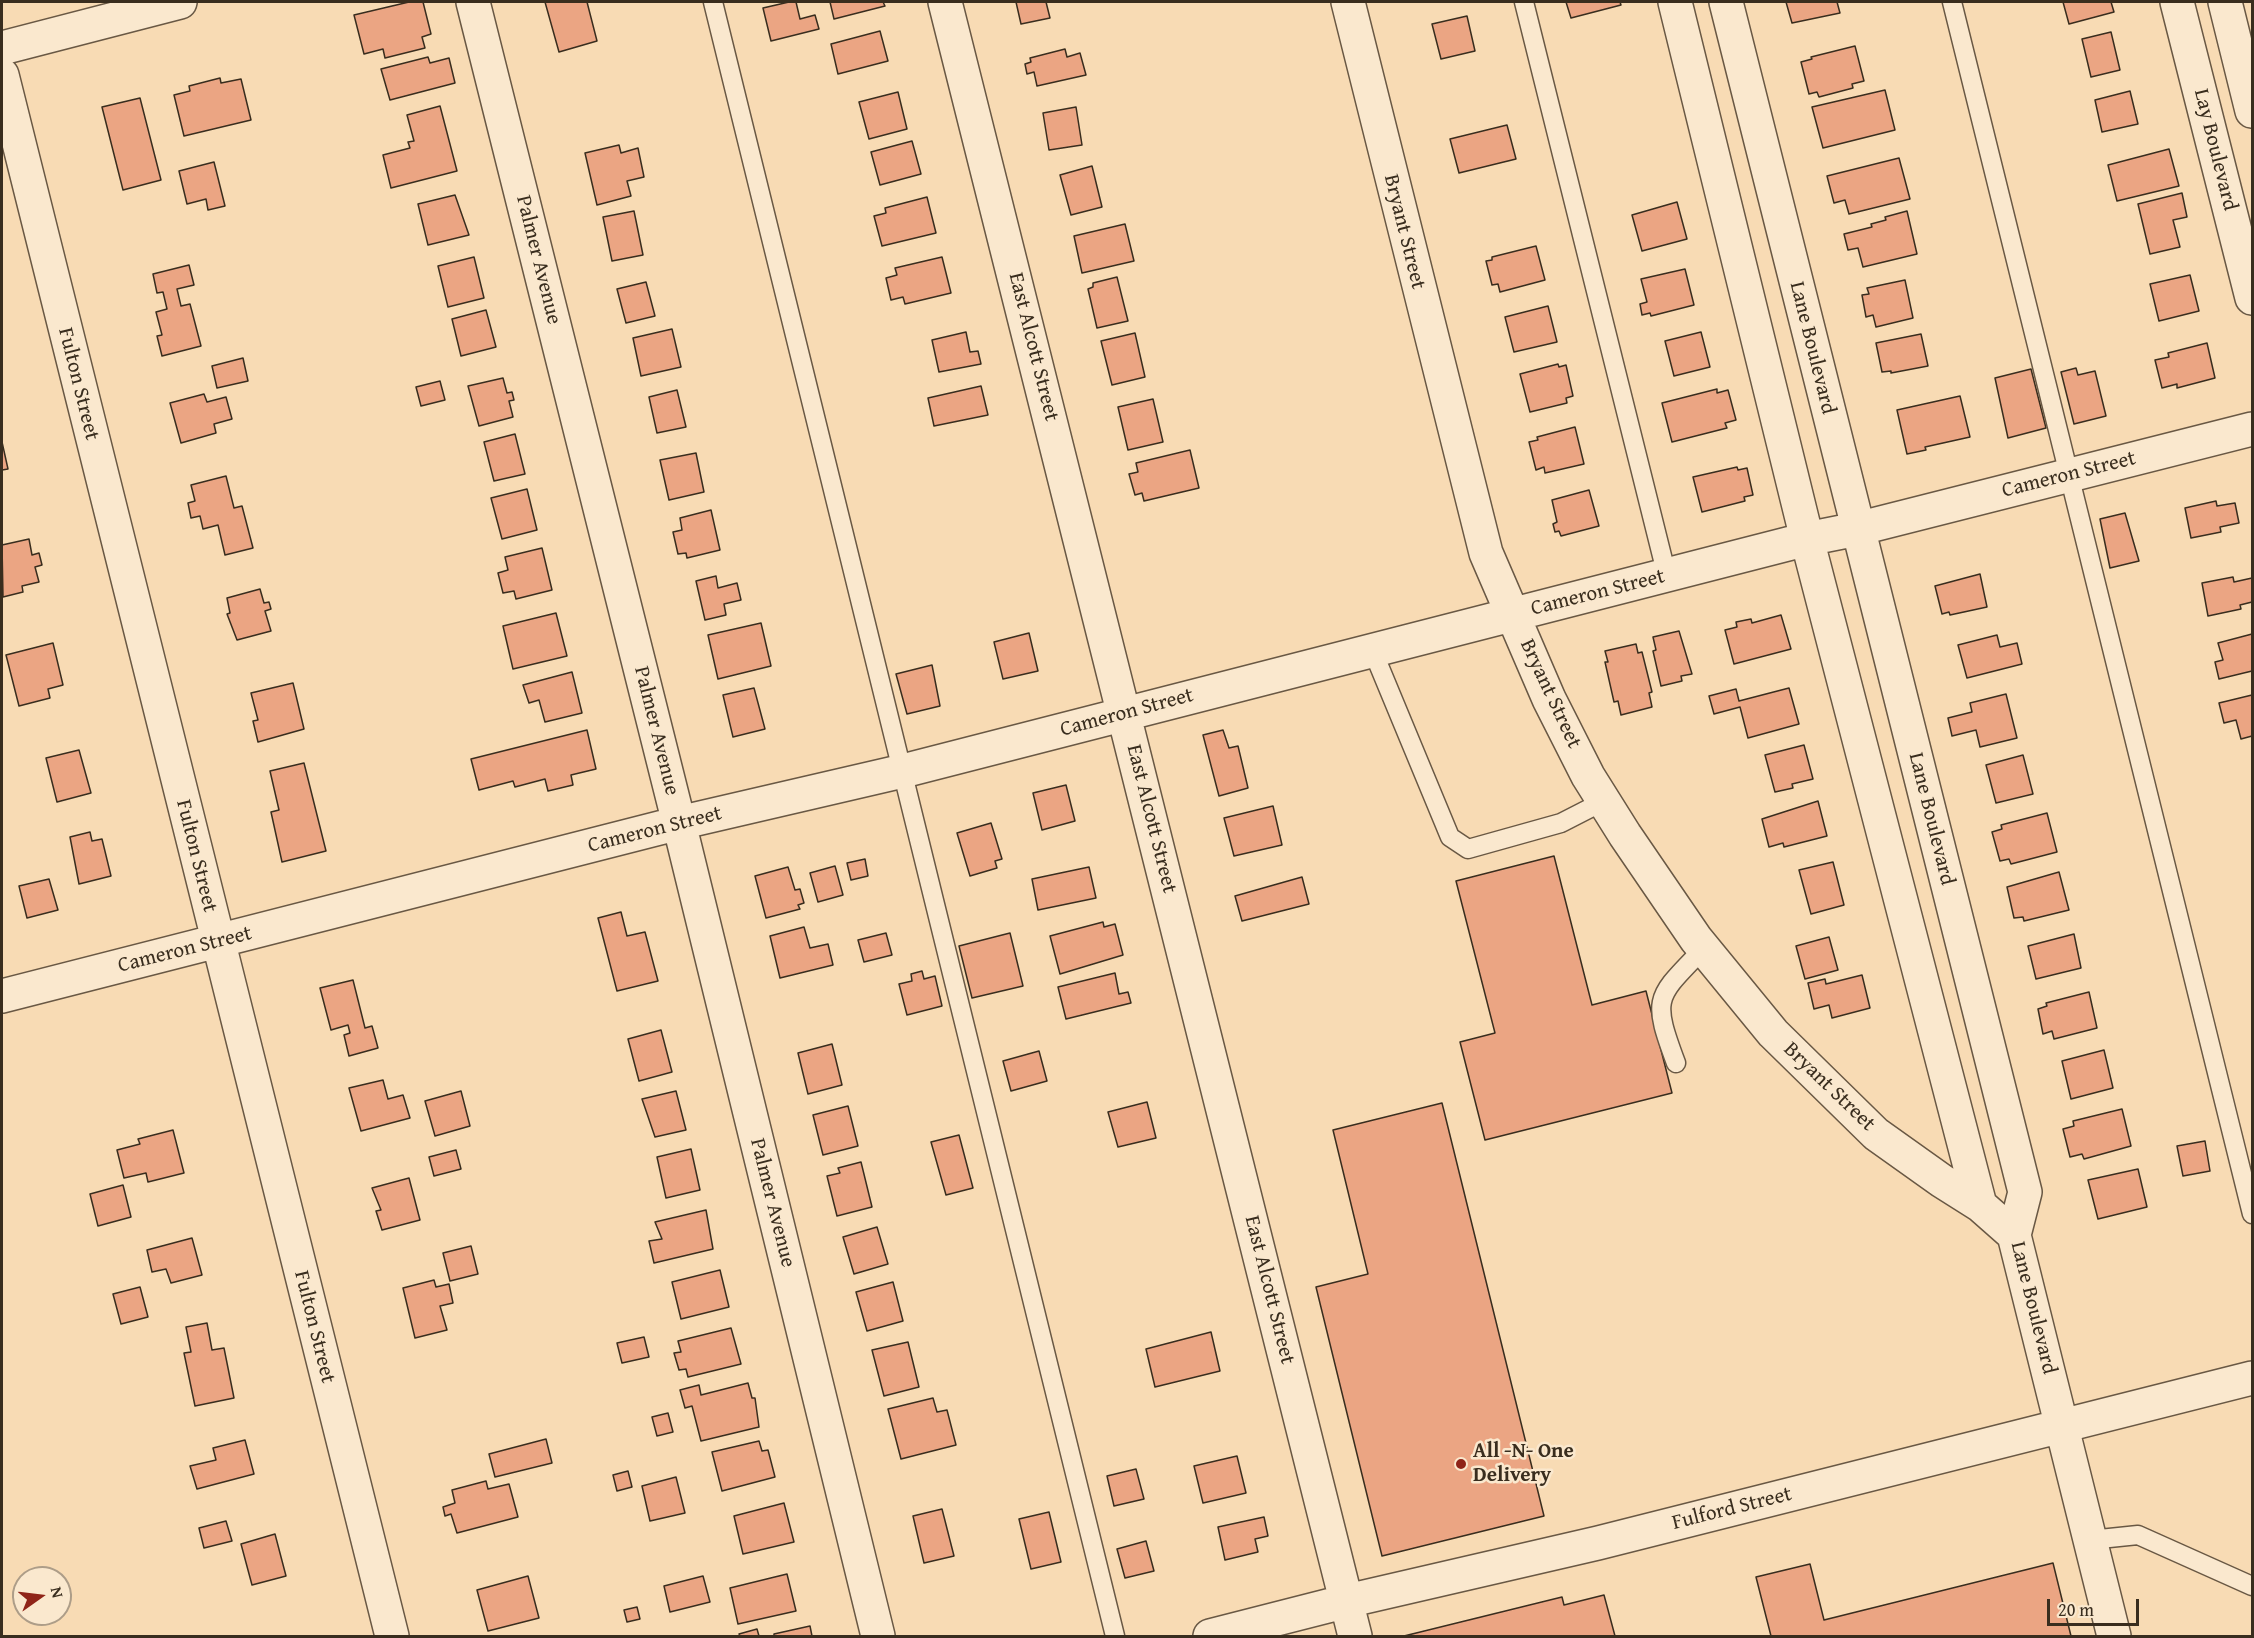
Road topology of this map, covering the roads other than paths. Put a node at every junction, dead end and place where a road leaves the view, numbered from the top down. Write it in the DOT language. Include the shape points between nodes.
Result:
graph roads {
  1 [pos="180,2"];
  2 [pos="473,2"];
  3 [pos="713,2"];
  4 [pos="945,2"];
  5 [pos="1348,2"];
  6 [pos="1524,2"];
  7 [pos="1675,2"];
  8 [pos="1726,2"];
  9 [pos="1952,2"];
  10 [pos="2177,2"];
  11 [pos="2225,2"];
  12 [pos="2,48"];
  13 [pos="2,75"];
  14 [pos="1750,97"];
  15 [pos="1702,109"];
  16 [pos="2253,111"];
  17 [pos="2253,298"];
  18 [pos="2253,429"];
  19 [pos="2070,474"];
  20 [pos="1857,529"];
  21 [pos="1807,538"];
  22 [pos="1667,576"];
  23 [pos="1514,614"];
  24 [pos="1372,649"];
  25 [pos="1125,714"];
  26 [pos="903,771"];
  27 [pos="1604,801"];
  28 [pos="679,823"];
  29 [pos="217,942"];
  30 [pos="1704,948"];
  31 [pos="2,996"];
  32 [pos="1676,1063"];
  33 [pos="1980,1205"];
  34 [pos="2253,1214"];
  35 [pos="2014,1235"];
  36 [pos="2253,1378"];
  37 [pos="2061,1427"];
  38 [pos="2090,1540"];
  39 [pos="2253,1586"];
  40 [pos="1347,1601"];
  41 [pos="392,1636"];
  42 [pos="878,1636"];
  43 [pos="1115,1636"];
  44 [pos="1210,1636"];
  45 [pos="1355,1636"];
  46 [pos="2114,1636"];
  1 -- 12 [label="street"];
  2 -- 28 [label="street, Palmer Avenue"];
  3 -- 26 [label="lane"];
  4 -- 25 [label="street, East Alcott Street"];
  5 -- 23 [label="street, Bryant Street" via="1470,498 1486,553"];
  6 -- 22 [label="lane"];
  7 -- 15 [label="street"];
  8 -- 14 [label="street, Lane Boulevard"];
  9 -- 19 [label="lane"];
  10 -- 17 [label="street, Lay Boulevard"];
  11 -- 16 [label="street"];
  13 -- 29 [label="street, Fulton Street"];
  14 -- 15 [label="street"];
  14 -- 20 [label="street, Lane Boulevard"];
  15 -- 21 [label="street"];
  18 -- 19 [label="street, Cameron Street"];
  19 -- 20 [label="street, Cameron Street"];
  19 -- 34 [label="lane"];
  20 -- 21 [label="street, Cameron Street"];
  20 -- 35 [label="street, Lane Boulevard" via="2025,1192"];
  21 -- 22 [label="street, Cameron Street"];
  21 -- 33 [label="street"];
  22 -- 23 [label="street, Cameron Street"];
  23 -- 24 [label="street, Cameron Street"];
  23 -- 27 [label="street, Bryant Street" via="1549,699"];
  24 -- 25 [label="street, Cameron Street"];
  24 -- 27 [label="lane" via="1450,837 1468,849 1561,823"];
  25 -- 26 [label="street, Cameron Street"];
  25 -- 40 [label="street, East Alcott Street"];
  26 -- 28 [label="street, Cameron Street"];
  26 -- 43 [label="lane"];
  27 -- 30 [label="street, Bryant Street"];
  28 -- 29 [label="street, Cameron Street"];
  28 -- 42 [label="street, Palmer Avenue"];
  29 -- 31 [label="street, Cameron Street"];
  29 -- 41 [label="street, Fulton Street"];
  30 -- 32 [label="lane" via="1668,986 1660,1004 1663,1028"];
  30 -- 33 [label="street, Bryant Street" via="1773,1033 1876,1134"];
  33 -- 35 [label="street, Bryant Street"];
  35 -- 37 [label="street, Lane Boulevard"];
  36 -- 37 [label="street, Fulford Street"];
  37 -- 38 [label="street, Lane Boulevard"];
  37 -- 40 [label="street, Fulford Street" via="1598,1543"];
  38 -- 39 [label="lane" via="2138,1534"];
  38 -- 46 [label="street, Lane Boulevard"];
  40 -- 44 [label="street, Fulford Street"];
  40 -- 45 [label="street, East Alcott Street"];
}
